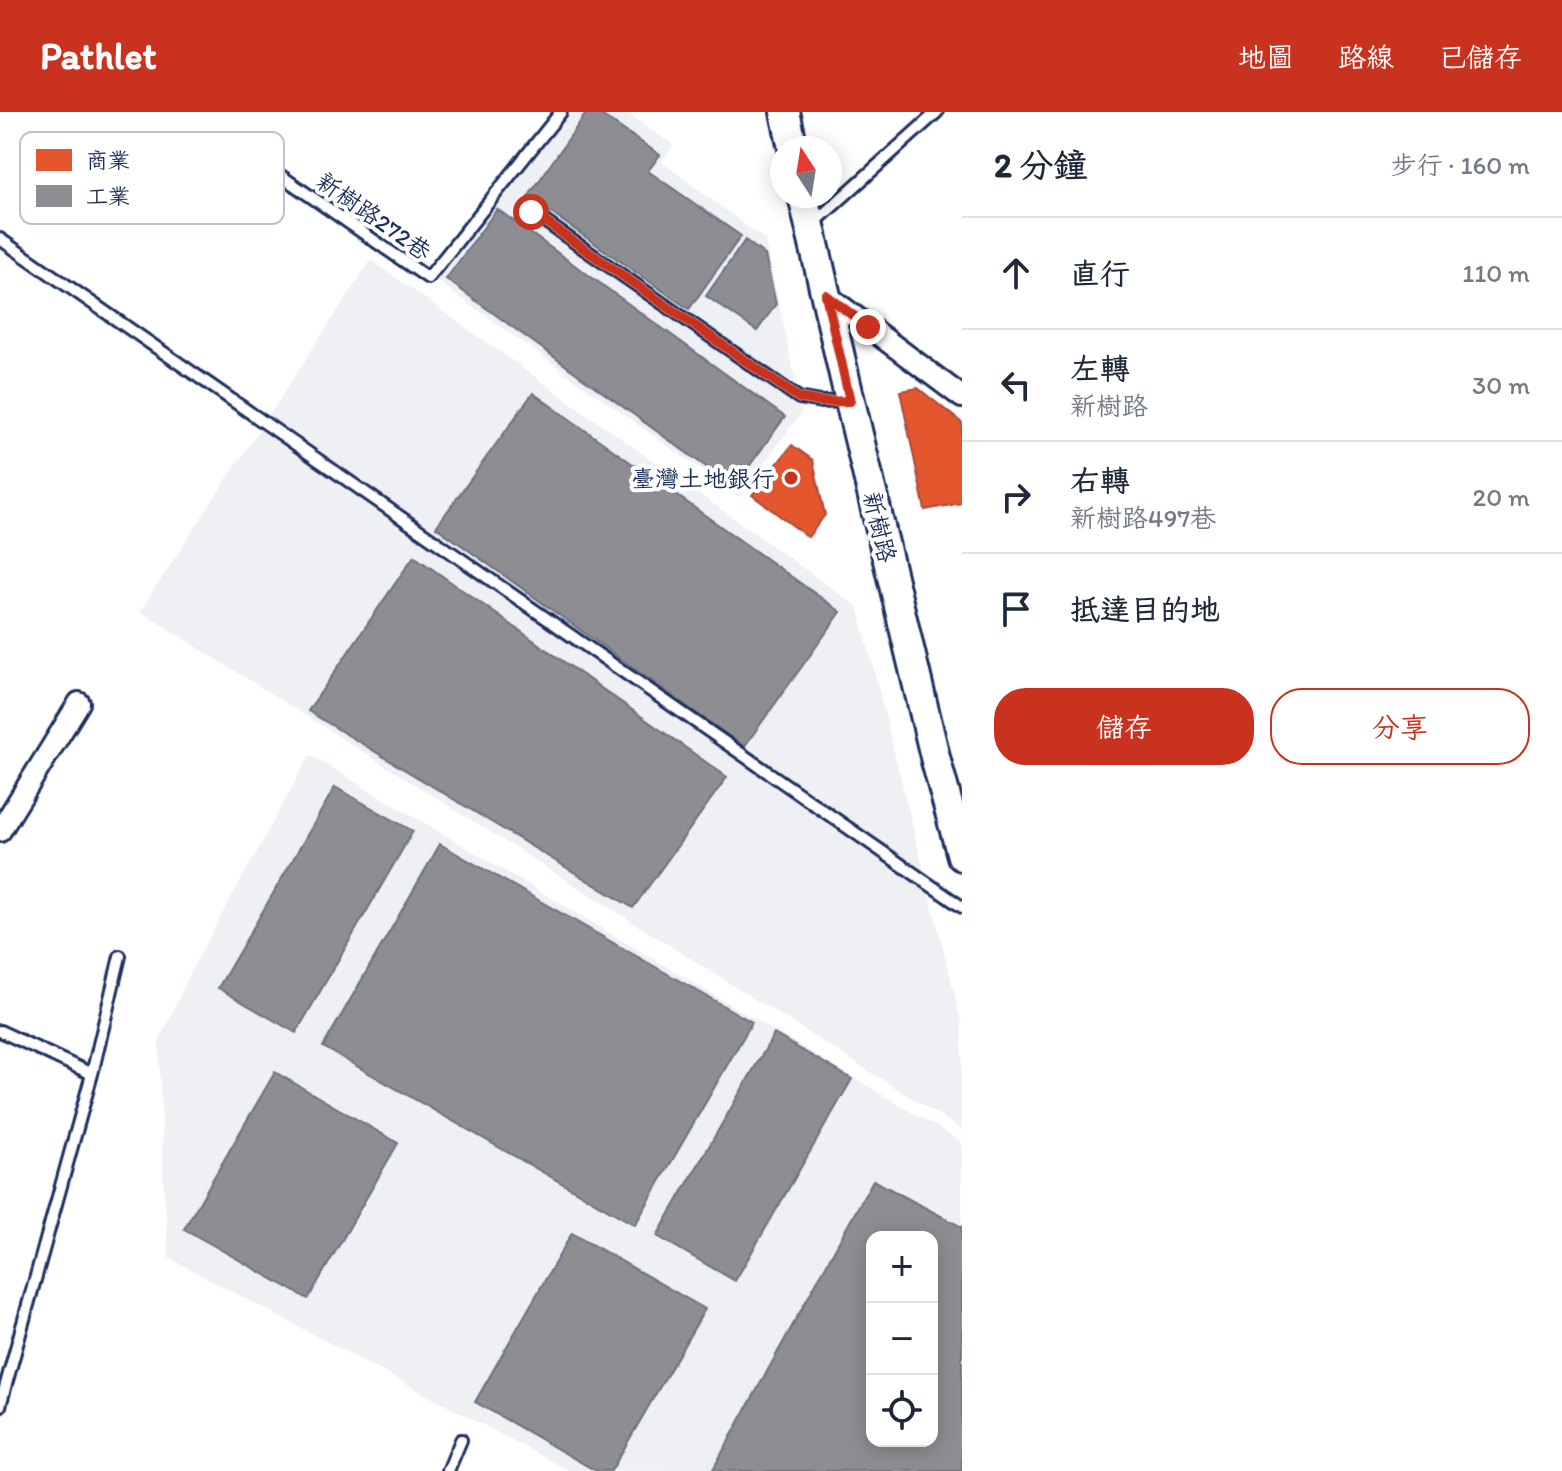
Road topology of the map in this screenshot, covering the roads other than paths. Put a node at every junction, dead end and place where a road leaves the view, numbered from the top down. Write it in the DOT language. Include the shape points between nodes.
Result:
graph roads {
  1 [pos="561,112"];
  2 [pos="785,112"];
  3 [pos="937,112"];
  4 [pos="790,136"];
  5 [pos="284,178"];
  6 [pos="806,208"];
  7 [pos="531,212"];
  8 [pos="810,227"];
  9 [pos="0,239"];
  10 [pos="826,295"];
  11 [pos="962,397"];
  12 [pos="850,401"];
  13 [pos="79,703"];
  14 [pos="0,831"];
  15 [pos="962,856"];
  16 [pos="962,907"];
  17 [pos="120,956"];
  18 [pos="0,1031"];
  19 [pos="92,1074"];
  20 [pos="0,1406"];
  21 [pos="461,1440"];
  22 [pos="448,1471"];
  1 -- 5 [label="lane, 新樹路272巷" via="428,278"];
  2 -- 4 [label="main road"];
  3 -- 8 [label="lane"];
  6 -- 8 [label="main road, 新樹路"];
  7 -- 12 [label="lane" via="799,398"];
  8 -- 10 [label="main road, 新樹路"];
  9 -- 16 [label="lane"];
  10 -- 11 [label="street"];
  10 -- 12 [label="main road, 新樹路"];
  12 -- 15 [label="main road, 新樹路"];
  13 -- 14 [label="street"];
  17 -- 19 [label="lane"];
  18 -- 19 [label="lane"];
  19 -- 20 [label="lane"];
  21 -- 22 [label="lane"];
}
